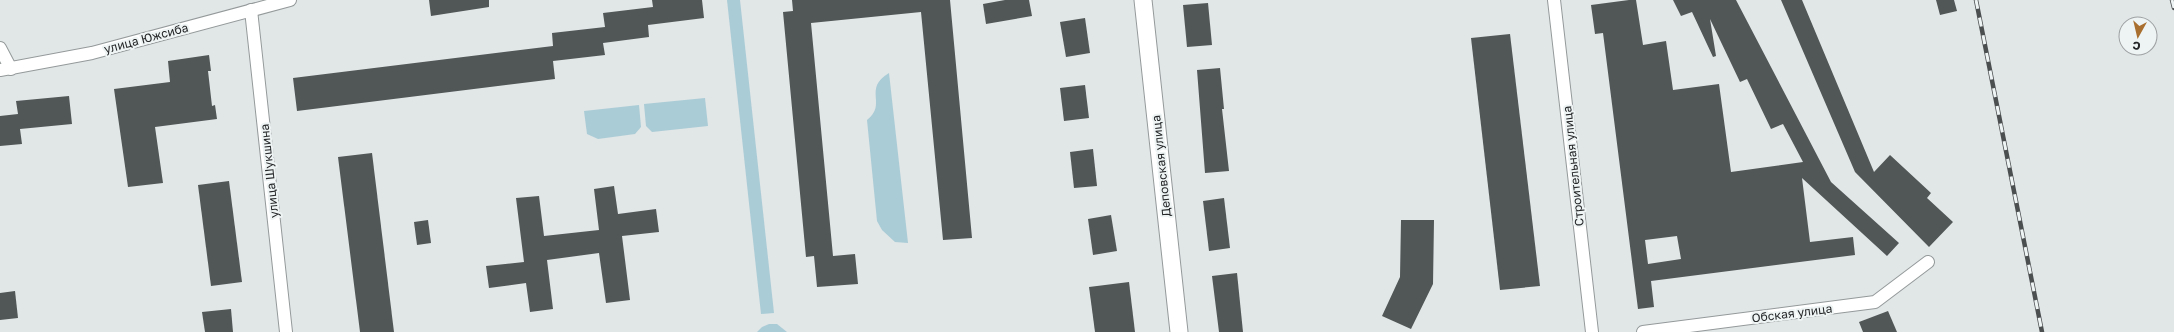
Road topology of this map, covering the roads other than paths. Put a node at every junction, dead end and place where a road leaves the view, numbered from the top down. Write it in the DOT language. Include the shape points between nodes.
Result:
graph roads {
  1 [pos="290,0"];
  2 [pos="1143,0"];
  3 [pos="1554,0"];
  4 [pos="251,10"];
  5 [pos="0,48"];
  6 [pos="6,70"];
  7 [pos="1928,262"];
  8 [pos="286,332"];
  9 [pos="1179,332"];
  10 [pos="1592,332"];
  11 [pos="1643,332"];
  1 -- 4 [label="street, улица Южсиба"];
  2 -- 9 [label="street, Деповская улица"];
  3 -- 10 [label="street, Строительная улица"];
  4 -- 6 [label="street, улица Южсиба" via="92,53"];
  4 -- 8 [label="street, улица Шукшина"];
  5 -- 6 [label="street"];
  7 -- 11 [label="street, Обская улица" via="1875,302"];
}
